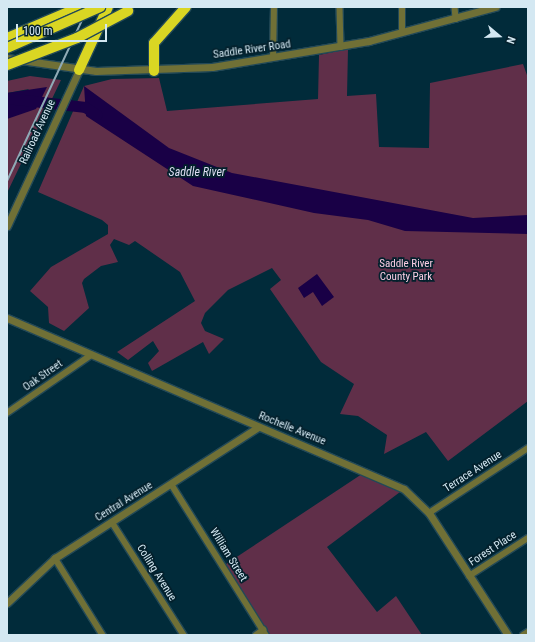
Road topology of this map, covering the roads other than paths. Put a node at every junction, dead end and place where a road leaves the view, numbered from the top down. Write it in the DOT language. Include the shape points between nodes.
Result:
graph roads {
  1 [pos="80,7"];
  2 [pos="100,7"];
  3 [pos="108,7"];
  4 [pos="186,7"];
  5 [pos="274,7"];
  6 [pos="340,7"];
  7 [pos="402,7"];
  8 [pos="455,7"];
  9 [pos="495,7"];
  10 [pos="130,9"];
  11 [pos="456,19"];
  12 [pos="402,33"];
  13 [pos="7,38"];
  14 [pos="341,47"];
  15 [pos="7,48"];
  16 [pos="7,58"];
  17 [pos="273,58"];
  18 [pos="7,65"];
  19 [pos="79,70"];
  20 [pos="154,71"];
  21 [pos="7,226"];
  22 [pos="7,318"];
  23 [pos="91,355"];
  24 [pos="7,413"];
  25 [pos="258,427"];
  26 [pos="528,448"];
  27 [pos="172,485"];
  28 [pos="429,513"];
  29 [pos="112,522"];
  30 [pos="528,538"];
  31 [pos="55,558"];
  32 [pos="469,576"];
  33 [pos="7,603"];
  34 [pos="528,632"];
  35 [pos="265,633"];
  36 [pos="103,635"];
  37 [pos="184,635"];
  38 [pos="256,635"];
  39 [pos="508,635"];
  40 [pos="523,635"];
  1 -- 13 [label="highway"];
  2 -- 15 [label="highway, bridge"];
  3 -- 19 [label="highway"];
  4 -- 20 [label="highway" via="154,43"];
  5 -- 17 [label="street"];
  6 -- 14 [label="street"];
  7 -- 12 [label="street"];
  8 -- 11 [label="street"];
  9 -- 11 [label="street, Saddle River Road"];
  10 -- 18 [label="highway, bridge" via="77,38"];
  11 -- 12 [label="street, Saddle River Road"];
  12 -- 14 [label="street, Saddle River Road"];
  14 -- 17 [label="street, Saddle River Road"];
  16 -- 19 [label="street, Saddle River Road"];
  17 -- 20 [label="street, Saddle River Road"];
  19 -- 20 [label="street, Saddle River Road"];
  19 -- 21 [label="street, Railroad Avenue"];
  22 -- 23 [label="street, Rochelle Avenue"];
  23 -- 24 [label="street, Oak Street"];
  23 -- 25 [label="street, Rochelle Avenue"];
  25 -- 27 [label="street, Central Avenue"];
  25 -- 28 [label="street, Rochelle Avenue" via="399,487"];
  26 -- 28 [label="street, Terrace Avenue"];
  27 -- 29 [label="street, Central Avenue"];
  27 -- 35 [label="street, William Street"];
  28 -- 32 [label="street, Rochelle Avenue"];
  29 -- 31 [label="street, Central Avenue"];
  29 -- 37 [label="street, Colling Avenue"];
  30 -- 32 [label="street, Forest Place"];
  31 -- 33 [label="street, Central Avenue"];
  31 -- 36 [label="street"];
  32 -- 39 [label="street, Rochelle Avenue"];
  34 -- 40 [label="street"];
  35 -- 38 [label="street"];
}
